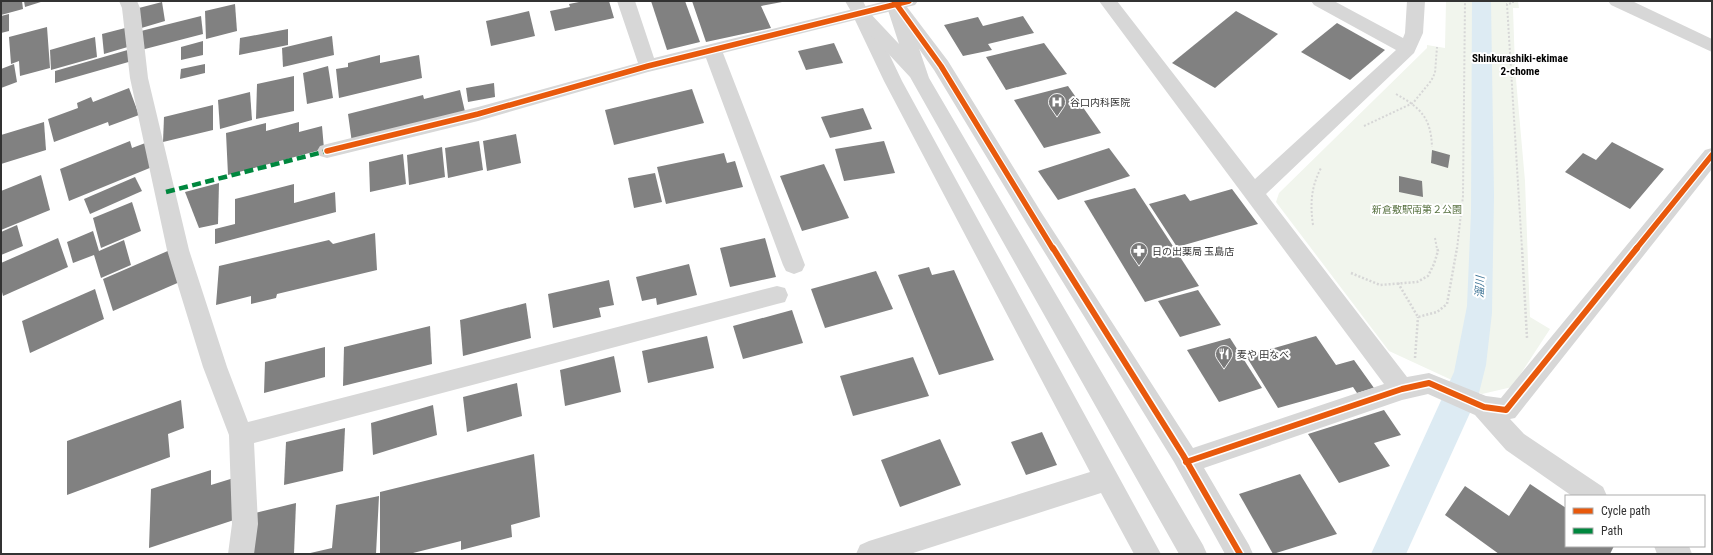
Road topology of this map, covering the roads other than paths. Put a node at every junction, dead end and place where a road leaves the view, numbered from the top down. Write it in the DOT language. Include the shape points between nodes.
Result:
graph roads {
  1 [pos="128,1"];
  2 [pos="626,1"];
  3 [pos="1108,1"];
  4 [pos="1320,1"];
  5 [pos="1416,1"];
  6 [pos="1617,1"];
  7 [pos="899,2"];
  8 [pos="857,7"];
  9 [pos="1712,46"];
  10 [pos="1408,49"];
  11 [pos="713,51"];
  12 [pos="648,66"];
  13 [pos="920,78"];
  14 [pos="327,151"];
  15 [pos="1712,155"];
  16 [pos="1253,193"];
  17 [pos="794,265"];
  18 [pos="777,295"];
  19 [pos="1402,389"];
  20 [pos="1484,407"];
  21 [pos="241,435"];
  22 [pos="1186,462"];
  23 [pos="1107,479"];
  24 [pos="1593,495"];
  25 [pos="1668,547"];
  26 [pos="241,554"];
  27 [pos="869,554"];
  28 [pos="1148,554"];
  29 [pos="1194,554"];
  30 [pos="1240,554"];
  31 [pos="1679,554"];
  1 -- 21 [label="street" via="139,78 178,250 215,368"];
  2 -- 12 [label="street"];
  3 -- 16 [label="street"];
  4 -- 10 [label="street"];
  5 -- 10 [label="street" via="1414,33"];
  6 -- 9 [label="street"];
  7 -- 8 [label="street"];
  7 -- 13 [label="street"];
  7 -- 22 [label="street"];
  8 -- 11 [label="street"];
  8 -- 13 [label="street"];
  8 -- 23 [label="street" via="892,82"];
  10 -- 16 [label="street"];
  11 -- 12 [label="street"];
  11 -- 17 [label="street"];
  12 -- 14 [label="street" via="478,114"];
  13 -- 29 [label="street"];
  15 -- 20 [label="street" via="1506,410"];
  16 -- 19 [label="street"];
  18 -- 21 [label="street"];
  19 -- 20 [label="street" via="1429,383"];
  19 -- 22 [label="street"];
  20 -- 24 [label="street" via="1515,442"];
  21 -- 26 [label="street" via="245,524"];
  22 -- 30 [label="street"];
  23 -- 27 [label="street"];
  23 -- 28 [label="street"];
  25 -- 31 [label="street"];
}
